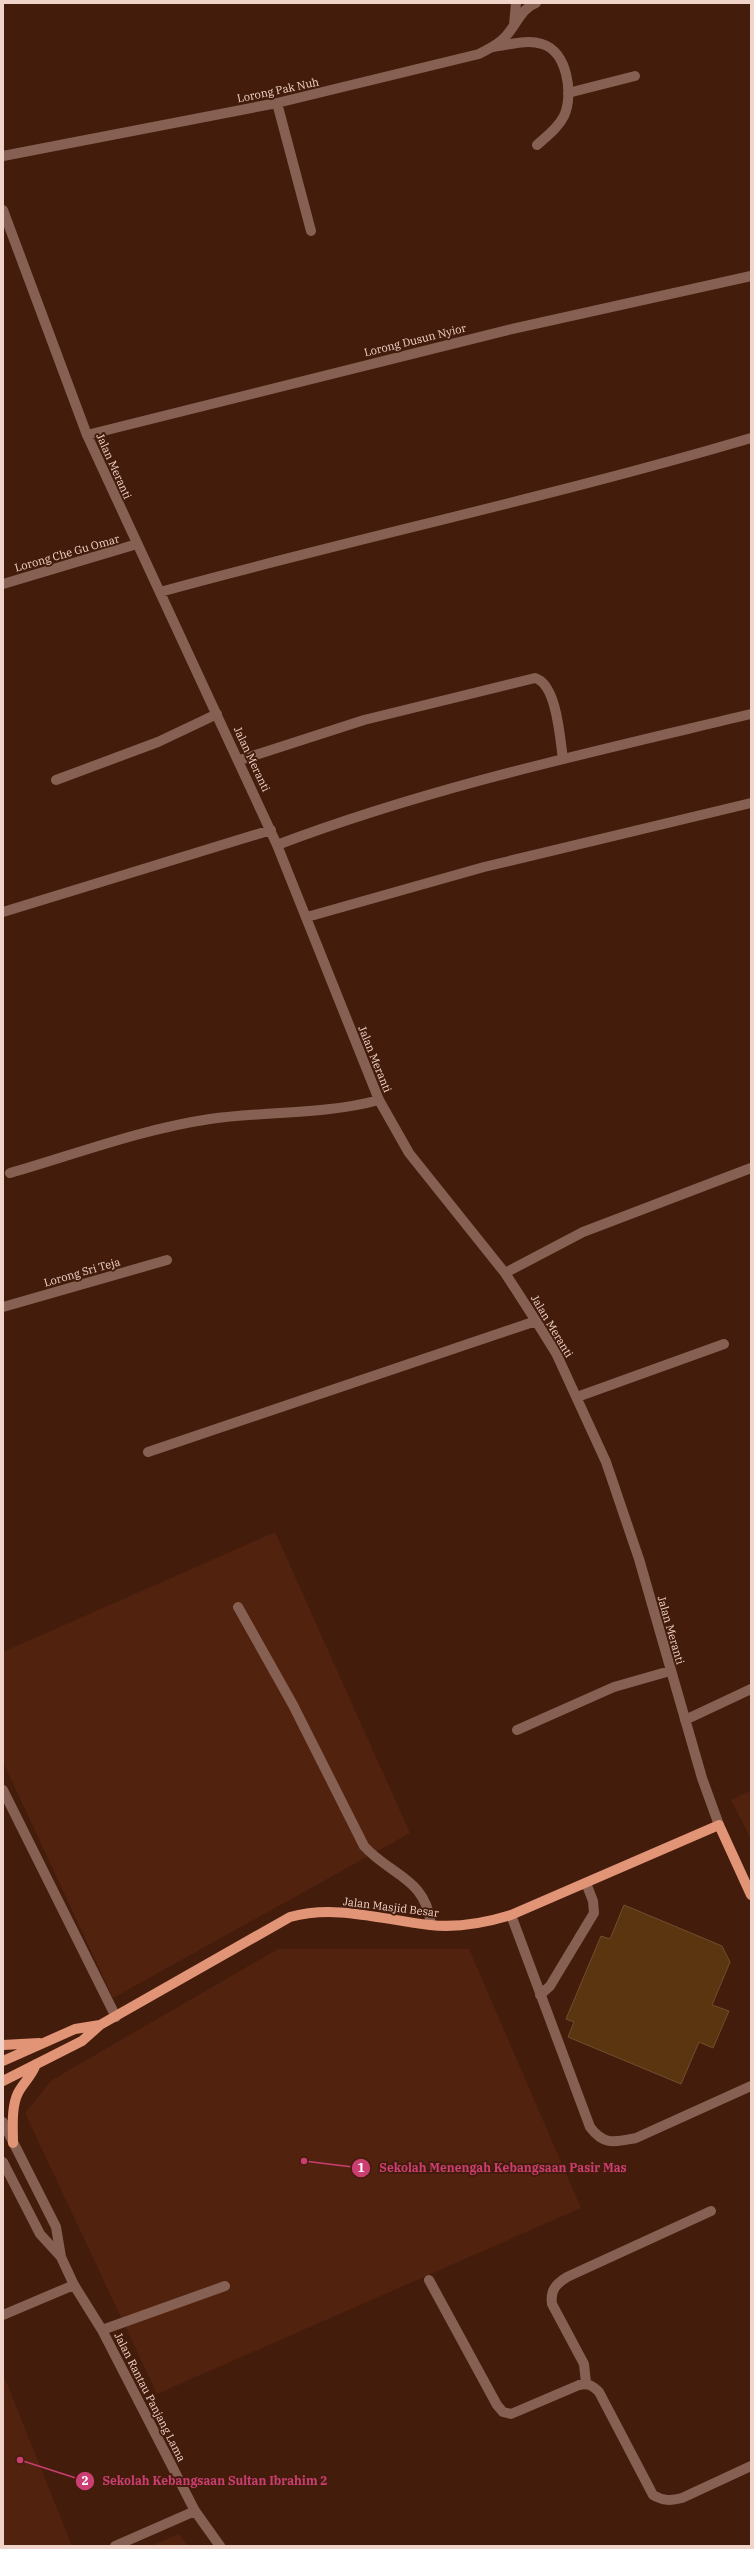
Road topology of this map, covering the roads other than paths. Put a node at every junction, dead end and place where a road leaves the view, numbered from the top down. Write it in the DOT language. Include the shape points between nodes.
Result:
graph roads {
  1 [pos="516,3"];
  2 [pos="536,3"];
  3 [pos="514,25"];
  4 [pos="493,47"];
  5 [pos="635,76"];
  6 [pos="568,93"];
  7 [pos="277,103"];
  8 [pos="537,145"];
  9 [pos="3,156"];
  10 [pos="3,210"];
  11 [pos="312,231"];
  12 [pos="751,276"];
  13 [pos="87,435"];
  14 [pos="751,438"];
  15 [pos="137,544"];
  16 [pos="3,584"];
  17 [pos="160,592"];
  18 [pos="218,714"];
  19 [pos="751,714"];
  20 [pos="563,759"];
  21 [pos="240,760"];
  22 [pos="56,780"];
  23 [pos="751,803"];
  24 [pos="271,830"];
  25 [pos="277,845"];
  26 [pos="3,912"];
  27 [pos="307,917"];
  28 [pos="379,1100"];
  29 [pos="751,1168"];
  30 [pos="10,1173"];
  31 [pos="167,1260"];
  32 [pos="505,1273"];
  33 [pos="3,1307"];
  34 [pos="536,1321"];
  35 [pos="724,1344"];
  36 [pos="577,1397"];
  37 [pos="148,1452"];
  38 [pos="238,1607"];
  39 [pos="670,1671"];
  40 [pos="751,1689"];
  41 [pos="685,1720"];
  42 [pos="517,1730"];
  43 [pos="3,1790"];
  44 [pos="719,1826"];
  45 [pos="586,1883"];
  46 [pos="751,1895"];
  47 [pos="511,1915"];
  48 [pos="431,1925"];
  49 [pos="540,1995"];
  50 [pos="116,2017"];
  51 [pos="100,2025"];
  52 [pos="45,2043"];
  53 [pos="3,2045"];
  54 [pos="3,2061"];
  55 [pos="36,2064"];
  56 [pos="3,2081"];
  57 [pos="751,2086"];
  58 [pos="3,2122"];
  59 [pos="13,2143"];
  60 [pos="3,2162"];
  61 [pos="711,2211"];
  62 [pos="61,2257"];
  63 [pos="429,2280"];
  64 [pos="74,2285"];
  65 [pos="225,2286"];
  66 [pos="3,2315"];
  67 [pos="102,2330"];
  68 [pos="586,2383"];
  69 [pos="751,2466"];
  70 [pos="195,2511"];
  71 [pos="115,2546"];
  72 [pos="220,2546"];
  1 -- 3 [label="street"];
  2 -- 3 [label="street, Lorong Pak Nuh" via="521,14"];
  3 -- 4 [label="street, Lorong Pak Nuh"];
  4 -- 6 [label="street" via="530,42 549,46 561,60"];
  4 -- 7 [label="street, Lorong Pak Nuh" via="479,54"];
  5 -- 6 [label="street"];
  6 -- 8 [label="street" via="564,115 553,132"];
  7 -- 9 [label="street, Lorong Pak Nuh"];
  7 -- 11 [label="street"];
  10 -- 13 [label="street, Jalan Meranti"];
  12 -- 13 [label="street, Lorong Dusun Nyior" via="512,329"];
  13 -- 15 [label="street, Jalan Meranti"];
  14 -- 17 [label="street" via="677,460"];
  15 -- 16 [label="street, Lorong Che Gu Omar"];
  15 -- 17 [label="street, Jalan Meranti"];
  17 -- 18 [label="street, Jalan Meranti"];
  18 -- 21 [label="street, Jalan Meranti"];
  18 -- 22 [label="street" via="158,742"];
  19 -- 20 [label="street"];
  20 -- 21 [label="street" via="554,705 547,686 541,679 535,678 364,720"];
  20 -- 25 [label="street" via="410,801"];
  21 -- 24 [label="street, Jalan Meranti"];
  23 -- 27 [label="street" via="484,867"];
  24 -- 25 [label="street, Jalan Meranti"];
  24 -- 26 [label="street"];
  25 -- 27 [label="street, Jalan Meranti"];
  27 -- 28 [label="street, Jalan Meranti"];
  28 -- 30 [label="street" via="337,1108 182,1124"];
  28 -- 32 [label="street, Jalan Meranti" via="409,1153"];
  29 -- 32 [label="street" via="583,1232"];
  31 -- 33 [label="street, Lorong Sri Teja"];
  32 -- 34 [label="street, Jalan Meranti"];
  34 -- 36 [label="street, Jalan Meranti"];
  34 -- 37 [label="street"];
  35 -- 36 [label="street"];
  36 -- 39 [label="street, Jalan Meranti" via="611,1477 639,1559"];
  38 -- 48 [label="street" via="293,1705 364,1846 373,1856 405,1877 420,1891 429,1909"];
  39 -- 41 [label="street, Jalan Meranti"];
  39 -- 42 [label="street" via="614,1688"];
  40 -- 41 [label="street"];
  41 -- 44 [label="street, Jalan Meranti"];
  43 -- 50 [label="street"];
  44 -- 45 [label="main road, Jalan Masjid Besar"];
  44 -- 46 [label="main road, Jalan Meranti"];
  45 -- 47 [label="main road, Jalan Masjid Besar"];
  45 -- 49 [label="street" via="593,1901 594,1913 550,1986"];
  47 -- 48 [label="main road, Jalan Masjid Besar" via="481,1923"];
  47 -- 49 [label="street"];
  48 -- 50 [label="main road, Jalan Masjid Besar" via="329,1911 308,1912 290,1917"];
  49 -- 57 [label="street" via="590,2127 597,2136 606,2141 636,2138"];
  50 -- 51 [label="main road, Jalan Masjid Besar"];
  51 -- 52 [label="main road" via="75,2028"];
  51 -- 55 [label="main road" via="82,2041"];
  52 -- 53 [label="main road"];
  52 -- 54 [label="main road"];
  55 -- 56 [label="main road"];
  55 -- 59 [label="main road" via="32,2076 18,2093"];
  58 -- 59 [label="street, Jalan Rantau Panjang Lama"];
  59 -- 62 [label="street, Jalan Rantau Panjang Lama" via="56,2227"];
  60 -- 62 [label="street, Jalan Rantau Panjang Lama" via="40,2234"];
  61 -- 68 [label="street" via="567,2277 555,2285 551,2295 552,2304 584,2364"];
  62 -- 64 [label="street, Jalan Rantau Panjang Lama"];
  63 -- 68 [label="street" via="503,2412 511,2414"];
  64 -- 66 [label="street"];
  64 -- 67 [label="street, Jalan Rantau Panjang Lama"];
  65 -- 67 [label="street"];
  67 -- 70 [label="street, Jalan Rantau Panjang Lama"];
  68 -- 69 [label="street" via="598,2392 653,2495 660,2499 671,2501 682,2498"];
  70 -- 71 [label="street"];
  70 -- 72 [label="street, Jalan Rantau Panjang Lama"];
}
